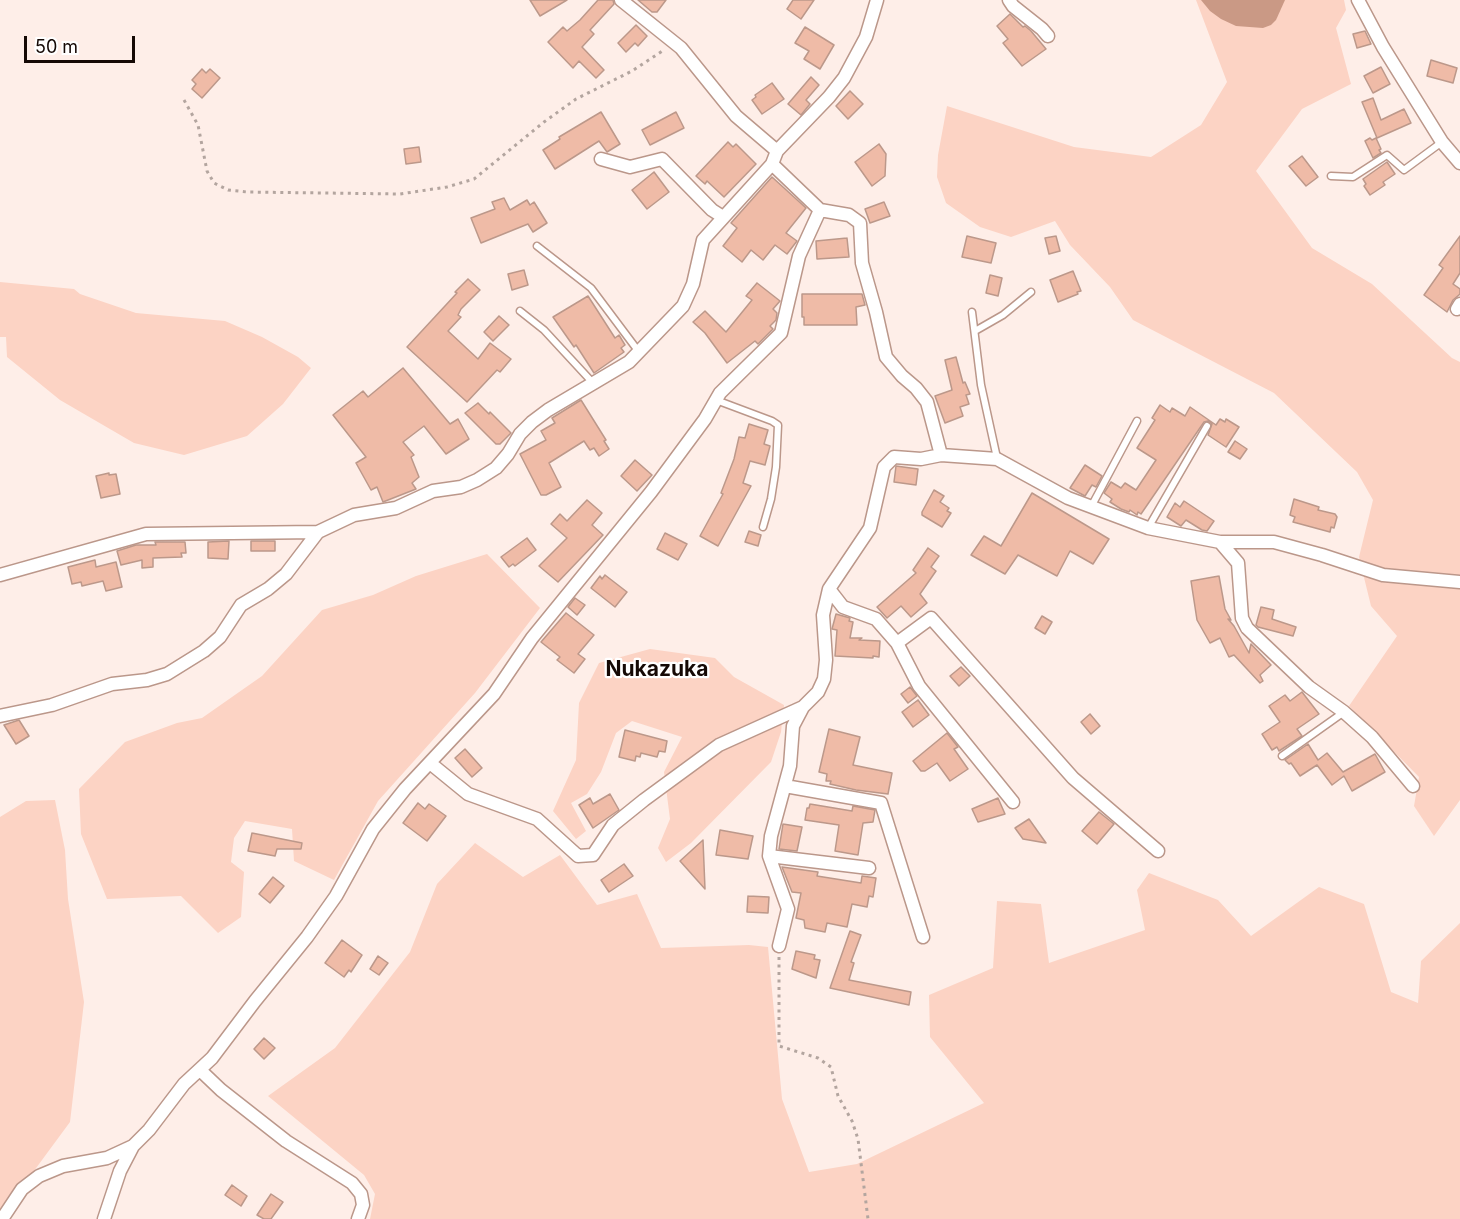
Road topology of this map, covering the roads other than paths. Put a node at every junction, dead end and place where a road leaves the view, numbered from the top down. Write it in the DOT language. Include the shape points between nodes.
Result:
graph roads {
  1 [pos="621,0"];
  2 [pos="877,0"];
  3 [pos="1010,0"];
  4 [pos="1358,0"];
  5 [pos="1048,36"];
  6 [pos="1442,142"];
  7 [pos="774,158"];
  8 [pos="601,159"];
  9 [pos="1460,163"];
  10 [pos="1331,176"];
  11 [pos="820,210"];
  12 [pos="723,217"];
  13 [pos="537,246"];
  14 [pos="1031,292"];
  15 [pos="520,311"];
  16 [pos="972,312"];
  17 [pos="975,331"];
  18 [pos="639,352"];
  19 [pos="593,384"];
  20 [pos="716,400"];
  21 [pos="1137,421"];
  22 [pos="1207,426"];
  23 [pos="941,455"];
  24 [pos="997,459"];
  25 [pos="1091,507"];
  26 [pos="763,526"];
  27 [pos="1148,528"];
  28 [pos="318,532"];
  29 [pos="1220,542"];
  30 [pos="0,575"];
  31 [pos="1460,582"];
  32 [pos="829,589"];
  33 [pos="897,643"];
  34 [pos="803,707"];
  35 [pos="1344,712"];
  36 [pos="0,716"];
  37 [pos="1282,756"];
  38 [pos="430,763"];
  39 [pos="785,786"];
  40 [pos="1413,786"];
  41 [pos="1013,802"];
  42 [pos="1158,851"];
  43 [pos="769,856"];
  44 [pos="869,868"];
  45 [pos="923,937"];
  46 [pos="779,946"];
  47 [pos="200,1070"];
  48 [pos="133,1146"];
  49 [pos="2,1219"];
  50 [pos="104,1219"];
  51 [pos="358,1219"];
  1 -- 7 [label="street" via="675,44"];
  2 -- 7 [label="street" via="866,37 844,78"];
  3 -- 5 [label="street"];
  4 -- 6 [label="street"];
  6 -- 9 [label="street"];
  6 -- 10 [label="lane" via="1404,170 1387,155 1353,177"];
  7 -- 11 [label="street"];
  7 -- 12 [label="street"];
  8 -- 12 [label="street" via="630,167 663,159"];
  11 -- 20 [label="street" via="799,256 781,333"];
  11 -- 23 [label="street" via="849,215 860,223 862,263 886,357 927,402"];
  12 -- 18 [label="street" via="704,240 683,306"];
  13 -- 18 [label="lane" via="591,288"];
  14 -- 17 [label="lane"];
  15 -- 19 [label="lane" via="544,330"];
  16 -- 17 [label="lane"];
  17 -- 24 [label="lane" via="981,385"];
  18 -- 19 [label="street"];
  19 -- 28 [label="street" via="532,422 496,468 477,480 433,491 396,508 354,515"];
  20 -- 26 [label="lane" via="778,426 776,467"];
  20 -- 38 [label="street" via="651,492 532,638 494,694"];
  21 -- 25 [label="lane"];
  22 -- 27 [label="lane"];
  23 -- 24 [label="street"];
  23 -- 32 [label="street" via="921,459 894,457 884,467 870,528"];
  24 -- 25 [label="street"];
  25 -- 27 [label="street"];
  27 -- 29 [label="street"];
  28 -- 30 [label="street" via="146,534"];
  28 -- 36 [label="street" via="286,574 241,605 220,637 167,674 112,684 52,705"];
  29 -- 31 [label="street" via="1274,542 1383,575"];
  29 -- 35 [label="street" via="1238,563 1242,618 1247,628 1309,687"];
  32 -- 33 [label="street" via="843,607 876,619"];
  32 -- 34 [label="street" via="823,615 824,679"];
  33 -- 41 [label="street" via="919,686"];
  33 -- 42 [label="street" via="931,618 1073,778"];
  34 -- 38 [label="street" via="719,745 613,825 593,855 578,856 537,819 468,794"];
  34 -- 39 [label="street" via="793,726"];
  35 -- 37 [label="lane"];
  35 -- 40 [label="street" via="1372,737"];
  38 -- 47 [label="street" via="373,829 341,888 308,937"];
  39 -- 43 [label="street"];
  39 -- 45 [label="street" via="881,803"];
  43 -- 44 [label="street"];
  43 -- 46 [label="street" via="789,909"];
  47 -- 48 [label="street"];
  47 -- 51 [label="street" via="286,1141 352,1183 361,1194 363,1205"];
  48 -- 49 [label="street" via="106,1158 63,1166 39,1176 22,1189"];
  48 -- 50 [label="street"];
}
